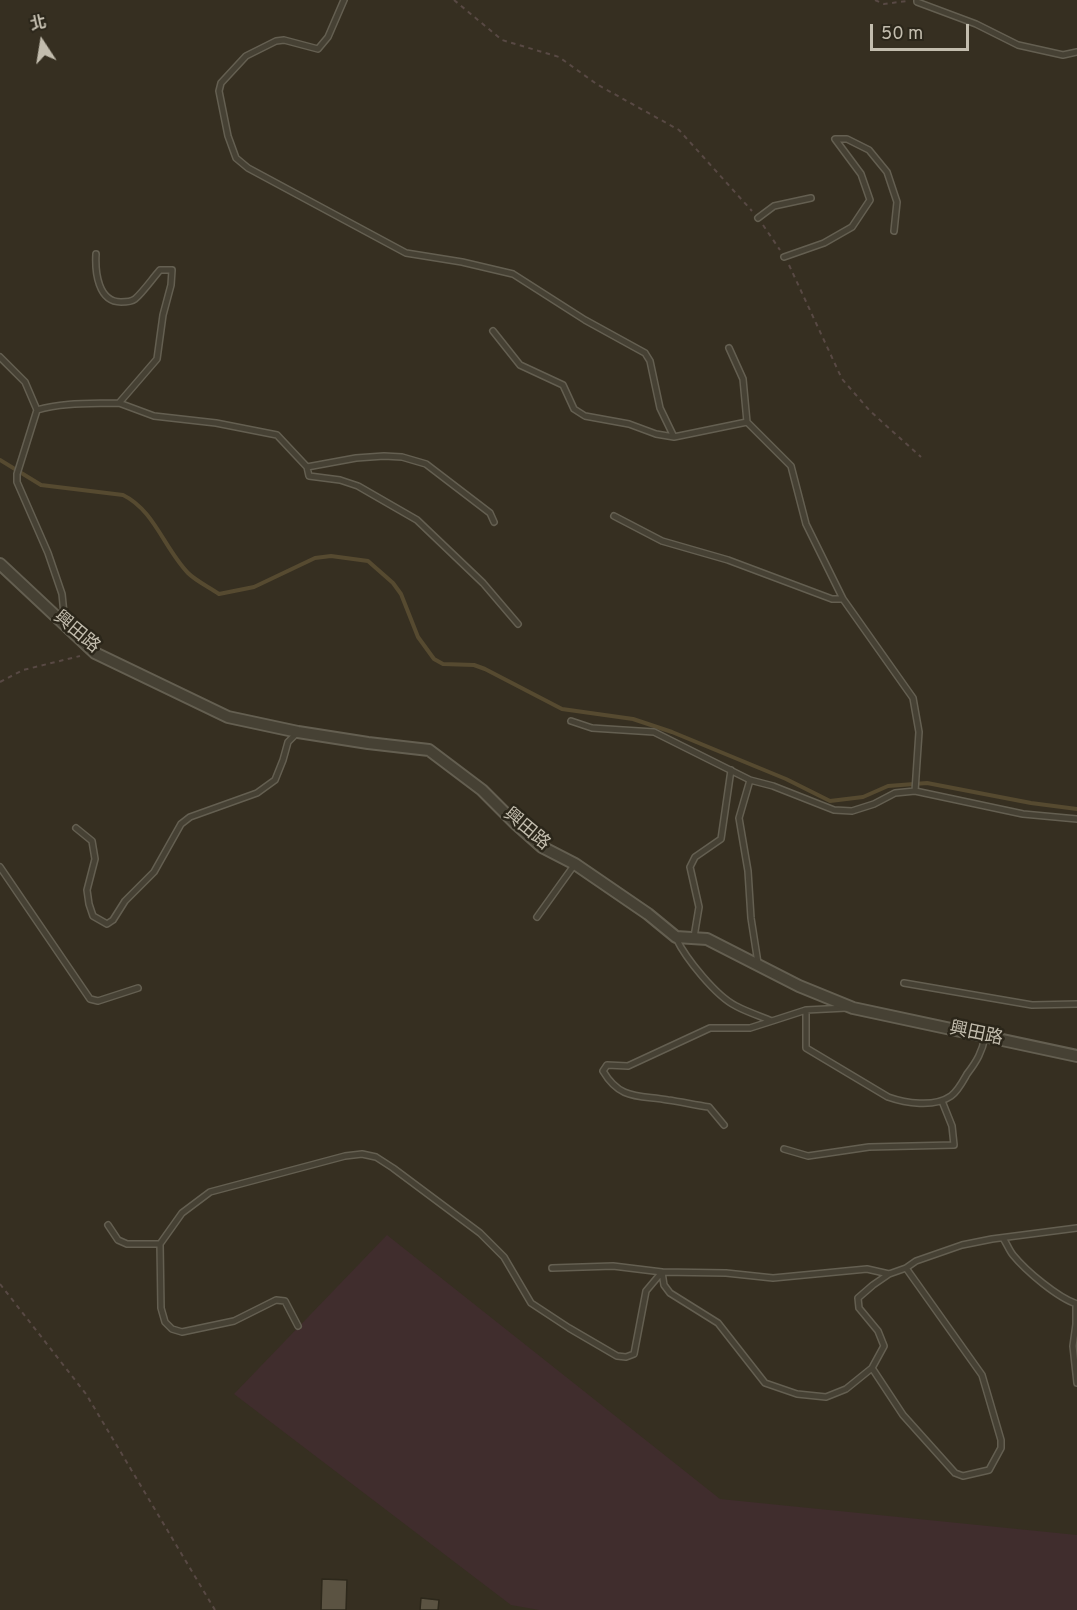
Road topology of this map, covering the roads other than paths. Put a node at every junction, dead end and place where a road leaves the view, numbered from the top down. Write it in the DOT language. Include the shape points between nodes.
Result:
graph roads {
  1 [pos="344,0"];
  2 [pos="917,1"];
  3 [pos="1077,52"];
  4 [pos="811,198"];
  5 [pos="758,218"];
  6 [pos="894,231"];
  7 [pos="96,254"];
  8 [pos="784,256"];
  9 [pos="493,331"];
  10 [pos="729,348"];
  11 [pos="0,357"];
  12 [pos="119,403"];
  13 [pos="37,410"];
  14 [pos="747,422"];
  15 [pos="674,437"];
  16 [pos="307,467"];
  17 [pos="614,516"];
  18 [pos="494,522"];
  19 [pos="0,564"];
  20 [pos="843,599"];
  21 [pos="518,624"];
  22 [pos="65,626"];
  23 [pos="571,721"];
  24 [pos="298,732"];
  25 [pos="731,770"];
  26 [pos="750,780"];
  27 [pos="915,791"];
  28 [pos="1077,819"];
  29 [pos="76,828"];
  30 [pos="575,864"];
  31 [pos="0,867"];
  32 [pos="537,917"];
  33 [pos="676,937"];
  34 [pos="694,938"];
  35 [pos="758,965"];
  36 [pos="904,983"];
  37 [pos="138,988"];
  38 [pos="1077,1004"];
  39 [pos="853,1008"];
  40 [pos="806,1010"];
  41 [pos="772,1021"];
  42 [pos="985,1036"];
  43 [pos="1077,1056"];
  44 [pos="942,1101"];
  45 [pos="724,1125"];
  46 [pos="784,1149"];
  47 [pos="108,1225"];
  48 [pos="1077,1228"];
  49 [pos="1003,1238"];
  50 [pos="160,1244"];
  51 [pos="552,1268"];
  52 [pos="906,1268"];
  53 [pos="662,1272"];
  54 [pos="889,1274"];
  55 [pos="1077,1305"];
  56 [pos="298,1326"];
  57 [pos="872,1368"];
  58 [pos="1077,1383"];
  1 -- 15 [label="lane" via="328,37 318,49 276,41 246,56 220,83 228,136 236,158 406,253 513,274 645,353 660,408"];
  2 -- 3 [label="lane" via="1018,45 1063,55"];
  4 -- 5 [label="lane" via="774,206"];
  6 -- 8 [label="lane" via="897,202 887,172 870,150 848,139 835,139 861,174 870,200 852,227 824,243"];
  7 -- 12 [label="lane" via="102,293 114,302 135,299 160,270 172,270 157,359"];
  9 -- 15 [label="lane" via="520,365 563,385 574,409 585,416"];
  10 -- 14 [label="lane" via="743,379"];
  11 -- 13 [label="lane" via="25,382"];
  12 -- 13 [label="lane"];
  12 -- 16 [label="lane" via="154,416 277,435"];
  13 -- 22 [label="lane" via="17,482 62,594"];
  14 -- 15 [label="lane"];
  14 -- 20 [label="lane" via="791,466 806,524"];
  16 -- 18 [label="lane" via="384,456 426,464 490,513"];
  16 -- 21 [label="lane" via="309,476 358,486 417,520 483,583"];
  17 -- 20 [label="lane" via="662,541 728,560 832,599"];
  19 -- 22 [label="street, 興田路"];
  20 -- 27 [label="lane" via="913,698 919,732"];
  22 -- 24 [label="street, 興田路" via="95,653 228,717"];
  23 -- 25 [label="lane" via="592,728 654,732"];
  24 -- 29 [label="lane" via="288,742 275,780 257,793 190,817 181,824 154,872 107,924 93,916 89,904 92,841"];
  24 -- 30 [label="street, 興田路" via="429,750 482,790 542,847"];
  25 -- 26 [label="lane"];
  25 -- 34 [label="lane" via="721,839 695,857 690,867 699,907"];
  26 -- 27 [label="lane" via="834,810 852,811 895,793"];
  26 -- 35 [label="lane" via="739,818"];
  27 -- 28 [label="lane" via="1023,814"];
  30 -- 32 [label="lane"];
  30 -- 33 [label="street, 興田路"];
  31 -- 37 [label="lane" via="90,999"];
  33 -- 34 [label="street, 興田路"];
  33 -- 41 [label="lane" via="712,987 735,1006"];
  34 -- 35 [label="street, 興田路" via="707,939"];
  35 -- 39 [label="street, 興田路"];
  36 -- 38 [label="lane" via="1032,1005"];
  39 -- 40 [label="lane"];
  39 -- 42 [label="street, 興田路"];
  40 -- 41 [label="lane"];
  40 -- 44 [label="lane" via="806,1048 888,1096 901,1101"];
  41 -- 45 [label="lane" via="750,1028 710,1028 628,1066 607,1065 603,1071 619,1090 638,1097 709,1107"];
  42 -- 43 [label="street, 興田路"];
  42 -- 44 [label="lane" via="975,1064 952,1095"];
  44 -- 46 [label="lane" via="952,1126 954,1145 869,1147 808,1156"];
  47 -- 50 [label="lane" via="118,1240 127,1244"];
  48 -- 49 [label="lane"];
  49 -- 52 [label="lane" via="962,1245"];
  49 -- 55 [label="lane" via="1026,1268"];
  50 -- 53 [label="lane" via="182,1213 210,1192 362,1154 376,1157 393,1168 480,1233 504,1257 531,1303 617,1356 634,1354 646,1291"];
  50 -- 56 [label="lane" via="161,1308 172,1329 182,1332 234,1321 276,1300 285,1301"];
  51 -- 53 [label="lane" via="613,1266"];
  52 -- 54 [label="lane"];
  52 -- 57 [label="lane" via="982,1375 1001,1440 989,1470 963,1476 955,1473 903,1415"];
  53 -- 54 [label="lane" via="773,1278 867,1269"];
  53 -- 57 [label="lane" via="670,1293 718,1323 765,1383 797,1394 826,1397 846,1389"];
  54 -- 57 [label="lane" via="858,1298 859,1308 878,1331 884,1346"];
  55 -- 58 [label="lane" via="1073,1346"];
}
